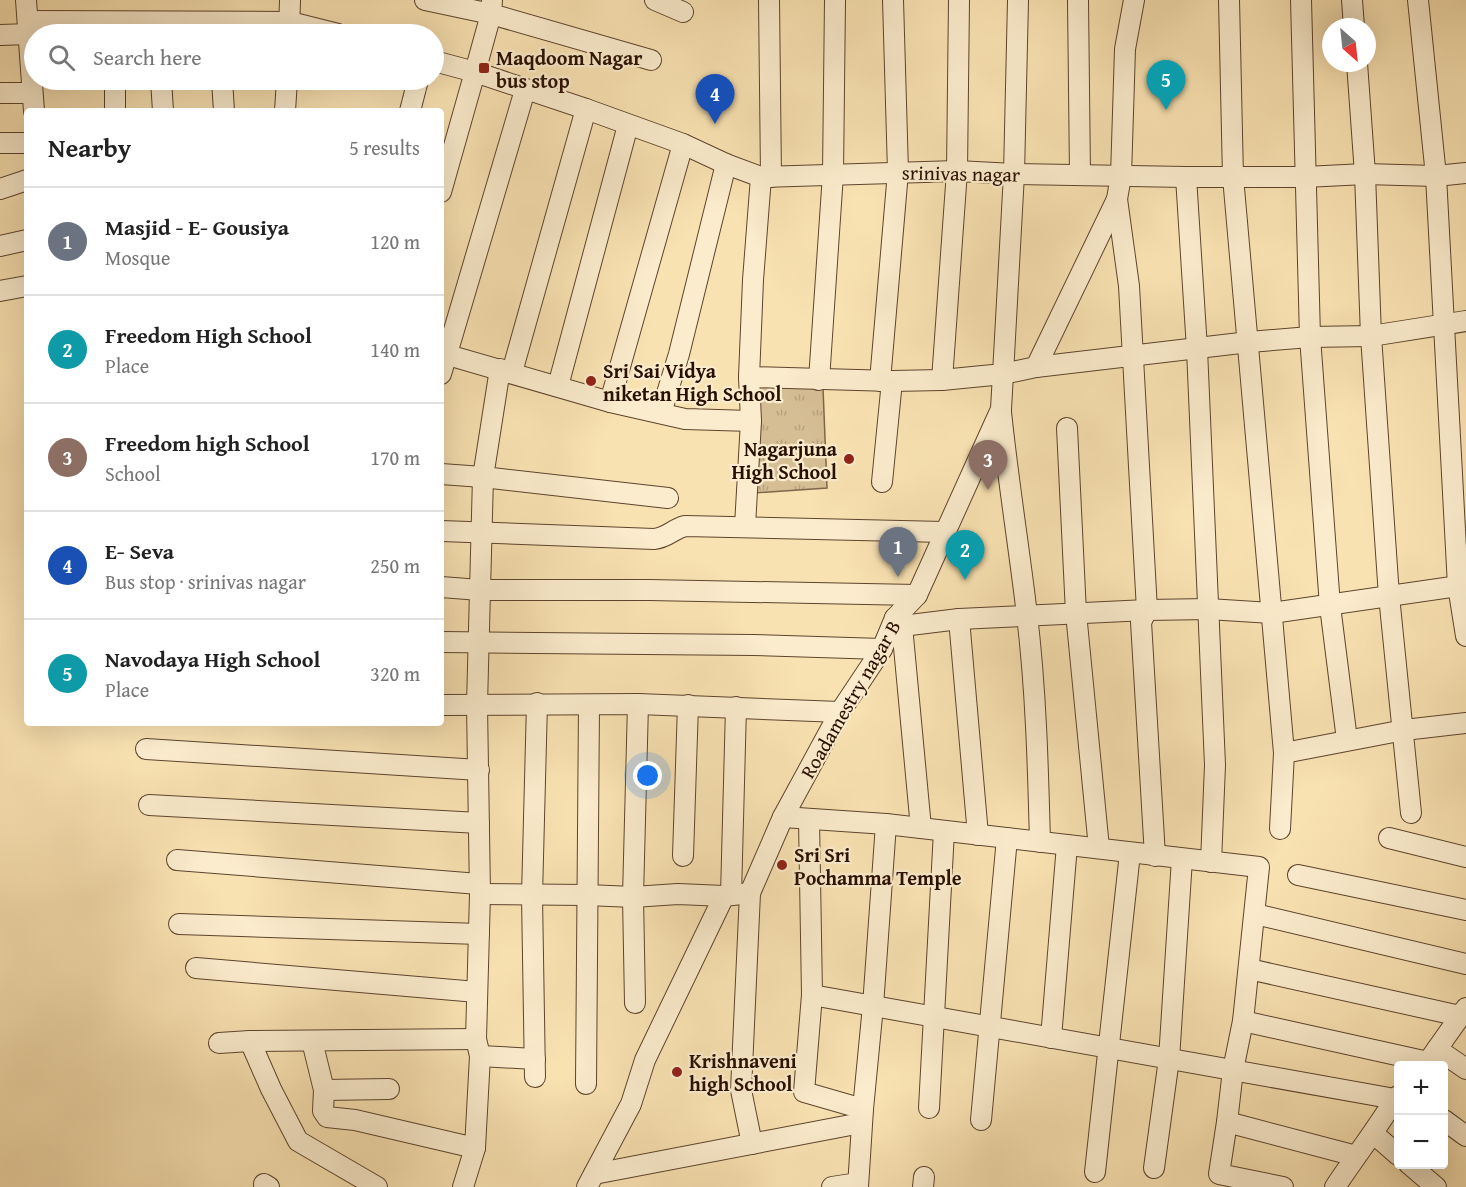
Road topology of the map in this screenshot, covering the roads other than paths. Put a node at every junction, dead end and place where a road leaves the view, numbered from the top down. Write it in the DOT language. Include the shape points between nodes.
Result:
graph roads {
  1 [pos="26,0"];
  2 [pos="290,0"];
  3 [pos="425,0"];
  4 [pos="655,0"];
  5 [pos="769,0"];
  6 [pos="835,0"];
  7 [pos="893,0"];
  8 [pos="959,0"];
  9 [pos="1018,0"];
  10 [pos="1078,0"];
  11 [pos="1134,0"];
  12 [pos="1229,0"];
  13 [pos="1301,0"];
  14 [pos="1352,0"];
  15 [pos="1418,0"];
  16 [pos="492,7"];
  17 [pos="683,12"];
  18 [pos="1353,18"];
  19 [pos="29,24"];
  20 [pos="290,24"];
  21 [pos="24,29"];
  22 [pos="0,35"];
  23 [pos="651,60"];
  24 [pos="444,64"];
  25 [pos="475,72"];
  26 [pos="1358,72"];
  27 [pos="24,89"];
  28 [pos="115,90"];
  29 [pos="162,90"];
  30 [pos="223,90"];
  31 [pos="286,90"];
  32 [pos="415,90"];
  33 [pos="525,90"];
  34 [pos="0,93"];
  35 [pos="115,108"];
  36 [pos="163,108"];
  37 [pos="224,108"];
  38 [pos="285,108"];
  39 [pos="411,108"];
  40 [pos="586,109"];
  41 [pos="628,125"];
  42 [pos="0,143"];
  43 [pos="24,143"];
  44 [pos="683,144"];
  45 [pos="726,164"];
  46 [pos="957,171"];
  47 [pos="898,172"];
  48 [pos="1466,173"];
  49 [pos="833,174"];
  50 [pos="1014,174"];
  51 [pos="1365,174"];
  52 [pos="1080,175"];
  53 [pos="1122,176"];
  54 [pos="1436,176"];
  55 [pos="766,177"];
  56 [pos="1186,177"];
  57 [pos="1233,177"];
  58 [pos="1305,177"];
  59 [pos="24,181"];
  60 [pos="444,181"];
  61 [pos="0,189"];
  62 [pos="1117,199"];
  63 [pos="24,241"];
  64 [pos="0,246"];
  65 [pos="24,287"];
  66 [pos="0,291"];
  67 [pos="1466,321"];
  68 [pos="1444,324"];
  69 [pos="1371,336"];
  70 [pos="1310,337"];
  71 [pos="1249,342"];
  72 [pos="1197,350"];
  73 [pos="444,353"];
  74 [pos="1133,355"];
  75 [pos="1036,367"];
  76 [pos="506,370"];
  77 [pos="1003,374"];
  78 [pos="749,377"];
  79 [pos="819,380"];
  80 [pos="942,380"];
  81 [pos="886,381"];
  82 [pos="558,386"];
  83 [pos="610,402"];
  84 [pos="1001,409"];
  85 [pos="661,413"];
  86 [pos="751,421"];
  87 [pos="1067,428"];
  88 [pos="444,474"];
  89 [pos="483,477"];
  90 [pos="882,482"];
  91 [pos="668,498"];
  92 [pos="745,526"];
  93 [pos="444,531"];
  94 [pos="944,532"];
  95 [pos="482,533"];
  96 [pos="1462,585"];
  97 [pos="444,587"];
  98 [pos="480,590"];
  99 [pos="917,595"];
  100 [pos="1389,596"];
  101 [pos="1330,606"];
  102 [pos="1208,609"];
  103 [pos="1147,610"];
  104 [pos="1076,613"];
  105 [pos="1272,613"];
  106 [pos="1027,616"];
  107 [pos="959,619"];
  108 [pos="899,622"];
  109 [pos="1466,636"];
  110 [pos="444,642"];
  111 [pos="478,643"];
  112 [pos="882,649"];
  113 [pos="537,704"];
  114 [pos="638,704"];
  115 [pos="444,705"];
  116 [pos="477,705"];
  117 [pos="589,705"];
  118 [pos="688,705"];
  119 [pos="736,707"];
  120 [pos="840,712"];
  121 [pos="1466,723"];
  122 [pos="1404,730"];
  123 [pos="1347,740"];
  124 [pos="146,749"];
  125 [pos="1284,753"];
  126 [pos="479,770"];
  127 [pos="149,806"];
  128 [pos="1411,813"];
  129 [pos="783,817"];
  130 [pos="809,820"];
  131 [pos="479,823"];
  132 [pos="886,824"];
  133 [pos="921,828"];
  134 [pos="1280,829"];
  135 [pos="944,831"];
  136 [pos="978,835"];
  137 [pos="1007,838"];
  138 [pos="1389,838"];
  139 [pos="1040,842"];
  140 [pos="1067,845"];
  141 [pos="1099,848"];
  142 [pos="1130,853"];
  143 [pos="683,856"];
  144 [pos="1155,856"];
  145 [pos="1466,857"];
  146 [pos="1182,859"];
  147 [pos="177,860"];
  148 [pos="1211,862"];
  149 [pos="1298,875"];
  150 [pos="479,889"];
  151 [pos="735,894"];
  152 [pos="587,895"];
  153 [pos="532,896"];
  154 [pos="633,897"];
  155 [pos="1466,910"];
  156 [pos="1255,914"];
  157 [pos="179,924"];
  158 [pos="478,934"];
  159 [pos="1466,964"];
  160 [pos="196,968"];
  161 [pos="1249,969"];
  162 [pos="477,992"];
  163 [pos="812,995"];
  164 [pos="635,1003"];
  165 [pos="873,1006"];
  166 [pos="1463,1012"];
  167 [pos="935,1017"];
  168 [pos="1243,1022"];
  169 [pos="990,1027"];
  170 [pos="1052,1038"];
  171 [pos="250,1041"];
  172 [pos="312,1041"];
  173 [pos="219,1043"];
  174 [pos="478,1047"];
  175 [pos="1109,1048"];
  176 [pos="1169,1059"];
  177 [pos="1430,1059"];
  178 [pos="1466,1069"];
  179 [pos="1233,1070"];
  180 [pos="586,1084"];
  181 [pos="389,1089"];
  182 [pos="324,1090"];
  183 [pos="1394,1098"];
  184 [pos="1394,1101"];
  185 [pos="929,1108"];
  186 [pos="862,1116"];
  187 [pos="981,1120"];
  188 [pos="1227,1122"];
  189 [pos="1448,1123"];
  190 [pos="1374,1134"];
  191 [pos="1466,1136"];
  192 [pos="752,1144"];
  193 [pos="475,1148"];
  194 [pos="1394,1152"];
  195 [pos="1356,1156"];
  196 [pos="1154,1168"];
  197 [pos="1415,1169"];
  198 [pos="1095,1172"];
  199 [pos="590,1181"];
  200 [pos="858,1185"];
  201 [pos="377,1187"];
  202 [pos="463,1187"];
  203 [pos="832,1187"];
  204 [pos="1283,1187"];
  205 [pos="1335,1187"];
  206 [pos="1436,1187"];
  1 -- 19 [label="street"];
  2 -- 20 [label="street"];
  3 -- 16 [label="street"];
  4 -- 17 [label="street"];
  5 -- 55 [label="street"];
  6 -- 49 [label="street"];
  7 -- 47 [label="street"];
  8 -- 46 [label="street"];
  9 -- 50 [label="street, Roadamestry nagar B"];
  10 -- 52 [label="street"];
  11 -- 53 [label="street" via="1125,49"];
  12 -- 57 [label="street"];
  13 -- 58 [label="street"];
  14 -- 18 [label="street"];
  15 -- 54 [label="street"];
  16 -- 23 [label="street"];
  16 -- 25 [label="street"];
  21 -- 22 [label="street"];
  24 -- 25 [label="street, srinivas nagar"];
  25 -- 33 [label="street, srinivas nagar"];
  25 -- 60 [label="street"];
  26 -- 51 [label="street"];
  27 -- 34 [label="street"];
  28 -- 35 [label="street"];
  29 -- 36 [label="street"];
  30 -- 37 [label="street"];
  31 -- 38 [label="street"];
  32 -- 39 [label="street"];
  33 -- 40 [label="street, srinivas nagar"];
  33 -- 73 [label="street"];
  40 -- 41 [label="street, srinivas nagar"];
  40 -- 76 [label="street"];
  41 -- 44 [label="street, srinivas nagar"];
  41 -- 82 [label="street"];
  42 -- 43 [label="street"];
  44 -- 45 [label="street, srinivas nagar"];
  44 -- 83 [label="street"];
  45 -- 55 [label="street, srinivas nagar"];
  45 -- 85 [label="street"];
  46 -- 47 [label="street, srinivas nagar"];
  46 -- 50 [label="street, srinivas nagar"];
  46 -- 80 [label="street"];
  47 -- 49 [label="street, srinivas nagar"];
  47 -- 81 [label="street"];
  48 -- 54 [label="street, srinivas nagar"];
  49 -- 55 [label="street, srinivas nagar"];
  49 -- 79 [label="street"];
  50 -- 52 [label="street, srinivas nagar"];
  50 -- 77 [label="street, Roadamestry nagar B"];
  51 -- 54 [label="street, srinivas nagar"];
  51 -- 58 [label="street, srinivas nagar"];
  51 -- 69 [label="street"];
  52 -- 53 [label="street, srinivas nagar"];
  53 -- 56 [label="street, srinivas nagar"];
  53 -- 62 [label="street"];
  54 -- 68 [label="street"];
  55 -- 78 [label="street" via="753,280"];
  56 -- 57 [label="street, srinivas nagar"];
  56 -- 72 [label="street"];
  57 -- 58 [label="street, srinivas nagar"];
  57 -- 71 [label="street"];
  58 -- 70 [label="street"];
  59 -- 61 [label="street"];
  62 -- 74 [label="street" via="1129,286"];
  62 -- 75 [label="street"];
  63 -- 64 [label="street"];
  65 -- 66 [label="street"];
  67 -- 68 [label="street"];
  68 -- 69 [label="street"];
  68 -- 96 [label="street"];
  69 -- 70 [label="street"];
  69 -- 100 [label="street"];
  70 -- 71 [label="street"];
  70 -- 101 [label="street"];
  71 -- 72 [label="street"];
  71 -- 105 [label="street"];
  72 -- 74 [label="street"];
  72 -- 102 [label="street"];
  73 -- 76 [label="street"];
  74 -- 75 [label="street"];
  74 -- 103 [label="street"];
  75 -- 77 [label="street"];
  76 -- 82 [label="street"];
  76 -- 89 [label="street"];
  77 -- 80 [label="street"];
  77 -- 84 [label="street, Roadamestry nagar B"];
  78 -- 79 [label="street"];
  78 -- 86 [label="street"];
  79 -- 81 [label="street"];
  80 -- 81 [label="street"];
  81 -- 90 [label="street"];
  82 -- 83 [label="street"];
  83 -- 85 [label="street"];
  84 -- 94 [label="street, Roadamestry nagar B"];
  84 -- 106 [label="street"];
  85 -- 86 [label="street" via="686,419"];
  86 -- 92 [label="street"];
  87 -- 104 [label="street"];
  88 -- 89 [label="street"];
  89 -- 91 [label="street"];
  89 -- 95 [label="street"];
  92 -- 94 [label="street"];
  92 -- 95 [label="street" via="686,526 667,537 654,539"];
  93 -- 95 [label="street"];
  94 -- 99 [label="street, Roadamestry nagar B"];
  95 -- 98 [label="street"];
  96 -- 100 [label="street"];
  96 -- 109 [label="street"];
  97 -- 98 [label="street"];
  98 -- 99 [label="street"];
  98 -- 111 [label="street"];
  99 -- 108 [label="street, Roadamestry nagar B"];
  100 -- 101 [label="street"];
  100 -- 122 [label="street"];
  101 -- 105 [label="street"];
  101 -- 123 [label="street"];
  102 -- 103 [label="street"];
  102 -- 105 [label="street"];
  102 -- 148 [label="street" via="1215,765"];
  103 -- 104 [label="street"];
  103 -- 144 [label="street" via="1141,622"];
  104 -- 106 [label="street"];
  104 -- 141 [label="street"];
  105 -- 125 [label="street"];
  106 -- 107 [label="street"];
  106 -- 139 [label="street" via="1037,728"];
  107 -- 108 [label="street"];
  107 -- 136 [label="street"];
  108 -- 112 [label="street, Roadamestry nagar B"];
  108 -- 133 [label="street"];
  110 -- 111 [label="street"];
  111 -- 112 [label="street"];
  111 -- 116 [label="street"];
  112 -- 120 [label="street, Roadamestry nagar B"];
  113 -- 116 [label="street"];
  113 -- 117 [label="street"];
  113 -- 153 [label="street"];
  114 -- 117 [label="street"];
  114 -- 118 [label="street"];
  114 -- 154 [label="street"];
  115 -- 116 [label="street"];
  116 -- 126 [label="street"];
  117 -- 152 [label="street"];
  118 -- 119 [label="street"];
  118 -- 143 [label="street"];
  119 -- 120 [label="street"];
  119 -- 151 [label="street"];
  120 -- 129 [label="street, Roadamestry nagar B"];
  121 -- 122 [label="street"];
  122 -- 123 [label="street"];
  122 -- 128 [label="street"];
  123 -- 125 [label="street"];
  124 -- 126 [label="street"];
  125 -- 134 [label="street"];
  126 -- 131 [label="street"];
  127 -- 131 [label="street"];
  129 -- 130 [label="street"];
  129 -- 151 [label="street, Roadamestry nagar B"];
  130 -- 132 [label="street"];
  130 -- 163 [label="street"];
  131 -- 150 [label="street"];
  132 -- 133 [label="street"];
  132 -- 165 [label="street"];
  133 -- 135 [label="street"];
  135 -- 136 [label="street"];
  135 -- 167 [label="street"];
  136 -- 137 [label="street"];
  137 -- 139 [label="street"];
  137 -- 169 [label="street"];
  138 -- 145 [label="street"];
  139 -- 140 [label="street"];
  140 -- 141 [label="street"];
  140 -- 170 [label="street"];
  141 -- 142 [label="street"];
  142 -- 144 [label="street"];
  142 -- 175 [label="street"];
  144 -- 146 [label="street"];
  146 -- 148 [label="street"];
  146 -- 176 [label="street"];
  147 -- 150 [label="street"];
  148 -- 156 [label="street" via="1259,867"];
  149 -- 155 [label="street"];
  150 -- 153 [label="street"];
  150 -- 158 [label="street"];
  151 -- 154 [label="street"];
  151 -- 192 [label="street" via="741,1090"];
  151 -- 199 [label="street, Roadamestry nagar B" via="645,1060 631,1104"];
  152 -- 153 [label="street"];
  152 -- 154 [label="street"];
  152 -- 180 [label="street"];
  153 -- 174 [label="street" via="535,1068"];
  154 -- 164 [label="street"];
  156 -- 159 [label="street"];
  156 -- 161 [label="street"];
  157 -- 158 [label="street"];
  158 -- 162 [label="street"];
  160 -- 162 [label="street"];
  161 -- 166 [label="street"];
  161 -- 168 [label="street"];
  162 -- 174 [label="street"];
  163 -- 165 [label="street"];
  163 -- 186 [label="street" via="804,1092"];
  165 -- 167 [label="street"];
  165 -- 186 [label="street"];
  166 -- 177 [label="street"];
  167 -- 169 [label="street"];
  167 -- 185 [label="street"];
  168 -- 177 [label="street"];
  168 -- 179 [label="street"];
  169 -- 170 [label="street"];
  169 -- 187 [label="street"];
  170 -- 175 [label="street"];
  171 -- 172 [label="street"];
  171 -- 173 [label="street"];
  171 -- 201 [label="street" via="298,1141"];
  172 -- 174 [label="street"];
  172 -- 182 [label="street"];
  174 -- 193 [label="street"];
  175 -- 176 [label="street"];
  175 -- 198 [label="street"];
  176 -- 179 [label="street"];
  176 -- 196 [label="street"];
  177 -- 178 [label="street"];
  179 -- 183 [label="street"];
  179 -- 188 [label="street"];
  181 -- 182 [label="street"];
  182 -- 193 [label="street" via="323,1111 327,1117"];
  184 -- 190 [label="street"];
  186 -- 192 [label="street"];
  186 -- 200 [label="street"];
  188 -- 195 [label="street"];
  188 -- 204 [label="street" via="1219,1174"];
  189 -- 191 [label="street"];
  190 -- 194 [label="street"];
  190 -- 195 [label="street"];
  192 -- 199 [label="street"];
  193 -- 202 [label="street"];
  195 -- 205 [label="street"];
  197 -- 206 [label="street"];
  200 -- 203 [label="street"];
}
